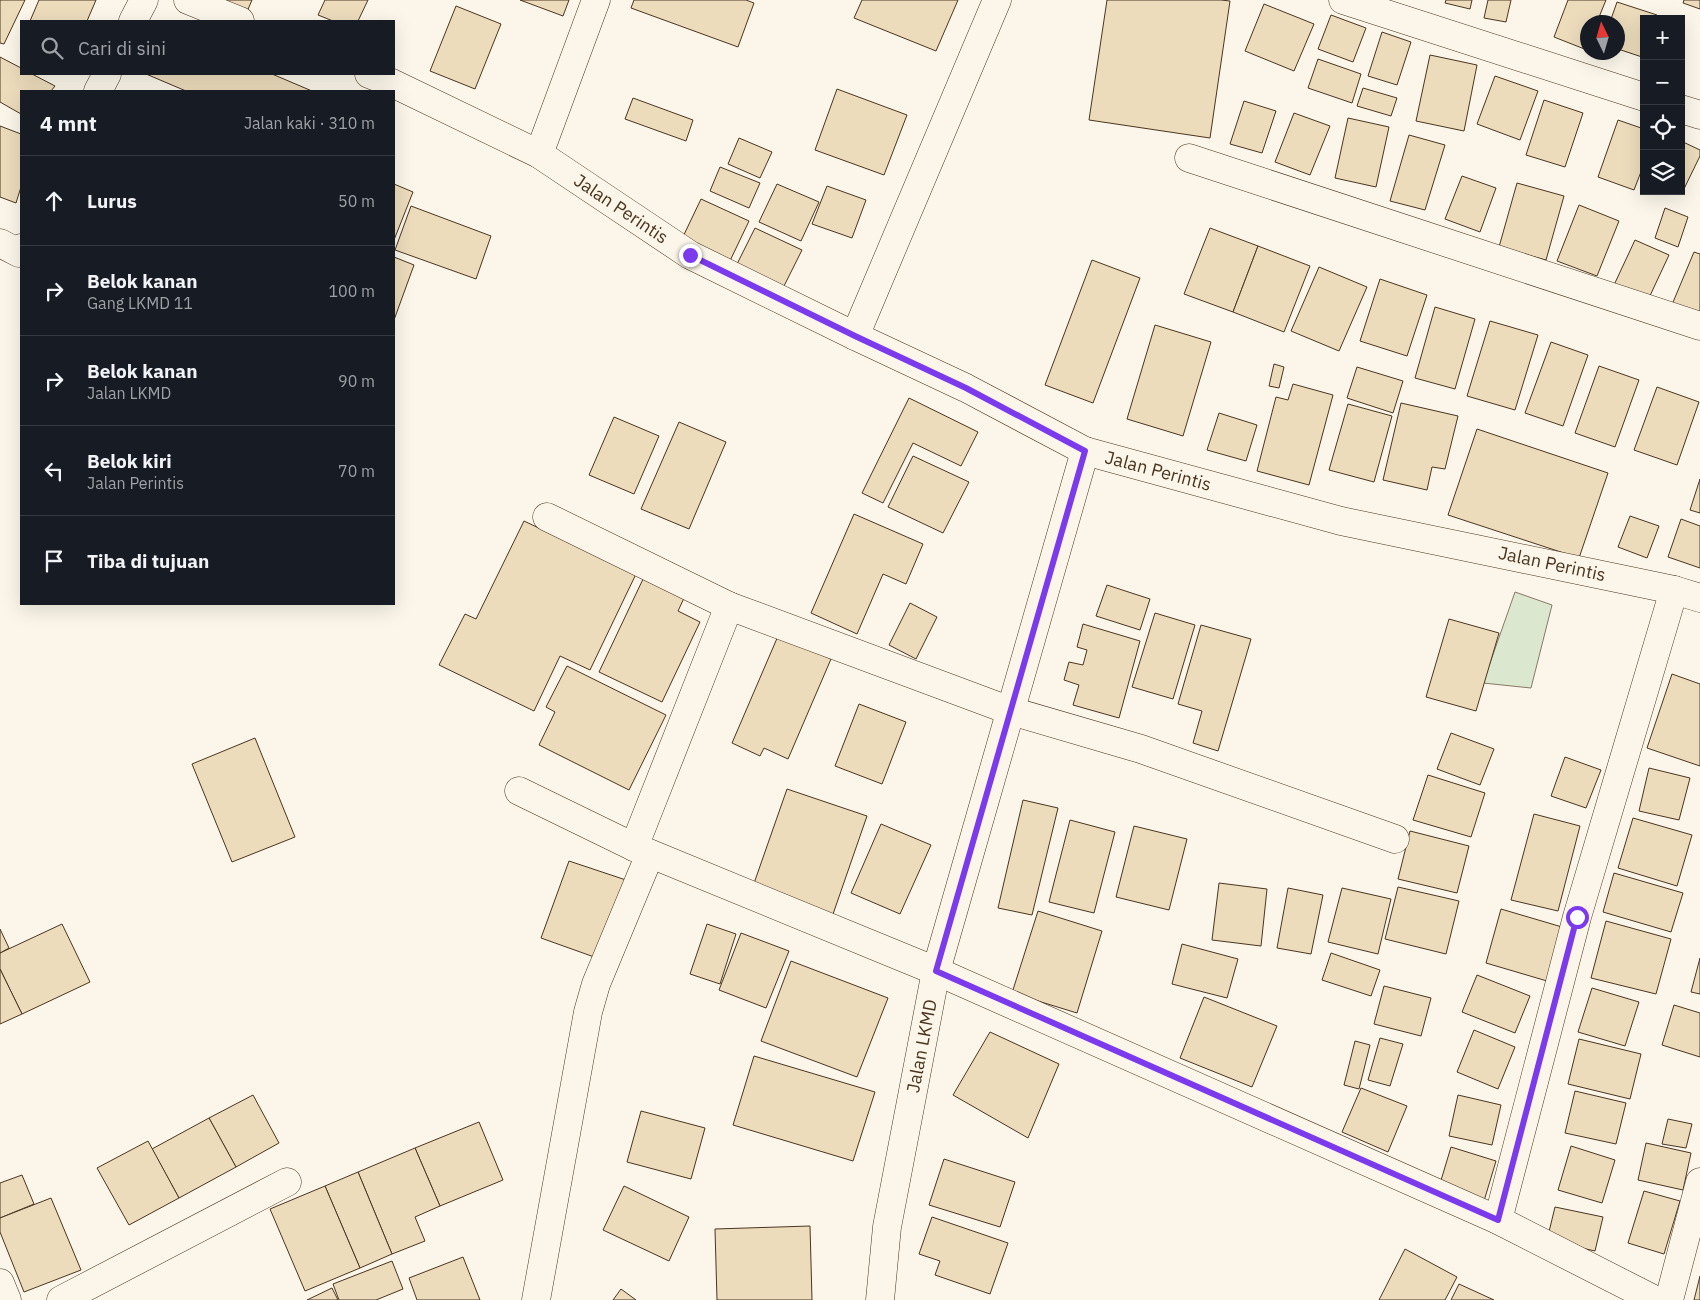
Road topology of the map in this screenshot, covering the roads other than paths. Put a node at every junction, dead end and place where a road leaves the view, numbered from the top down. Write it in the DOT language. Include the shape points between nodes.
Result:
graph roads {
  1 [pos="144,0"];
  2 [pos="188,0"];
  3 [pos="596,0"];
  4 [pos="998,0"];
  5 [pos="1343,0"];
  6 [pos="134,20"];
  7 [pos="238,20"];
  8 [pos="106,75"];
  9 [pos="383,83"];
  10 [pos="99,90"];
  11 [pos="1640,96"];
  12 [pos="1685,110"];
  13 [pos="1700,115"];
  14 [pos="539,154"];
  15 [pos="1189,158"];
  16 [pos="1700,326"];
  17 [pos="855,336"];
  18 [pos="1085,451"];
  19 [pos="547,517"];
  20 [pos="1674,590"];
  21 [pos="1700,598"];
  22 [pos="729,606"];
  23 [pos="1011,711"];
  24 [pos="519,790"];
  25 [pos="1395,839"];
  26 [pos="642,851"];
  27 [pos="936,971"];
  28 [pos="288,1182"];
  29 [pos="1700,1182"];
  30 [pos="1498,1220"];
  31 [pos="0,1282"];
  32 [pos="7,1300"];
  33 [pos="60,1300"];
  34 [pos="536,1300"];
  35 [pos="880,1300"];
  36 [pos="1656,1300"];
  37 [pos="1669,1300"];
  1 -- 6 [label="street"];
  2 -- 7 [label="street"];
  3 -- 14 [label="street"];
  4 -- 17 [label="street"];
  5 -- 11 [label="street"];
  8 -- 10 [label="street"];
  9 -- 14 [label="street, Jalan Perintis"];
  12 -- 13 [label="street"];
  14 -- 17 [label="street, Jalan Perintis" via="690,255"];
  15 -- 16 [label="street"];
  17 -- 18 [label="street, Jalan Perintis" via="966,388"];
  18 -- 20 [label="street, Jalan Perintis" via="1340,521"];
  18 -- 23 [label="street, Jalan LKMD"];
  19 -- 22 [label="street"];
  20 -- 21 [label="street, Jalan Perintis"];
  20 -- 30 [label="street" via="1577,917"];
  22 -- 23 [label="street"];
  22 -- 26 [label="street"];
  23 -- 25 [label="street" via="1141,750"];
  23 -- 27 [label="street, Jalan LKMD"];
  24 -- 26 [label="street"];
  26 -- 27 [label="street"];
  26 -- 34 [label="street" via="588,1012"];
  27 -- 30 [label="street"];
  27 -- 35 [label="street, Jalan LKMD" via="887,1227"];
  28 -- 33 [label="street"];
  29 -- 37 [label="street"];
  30 -- 36 [label="street"];
  31 -- 32 [label="street"];
}
